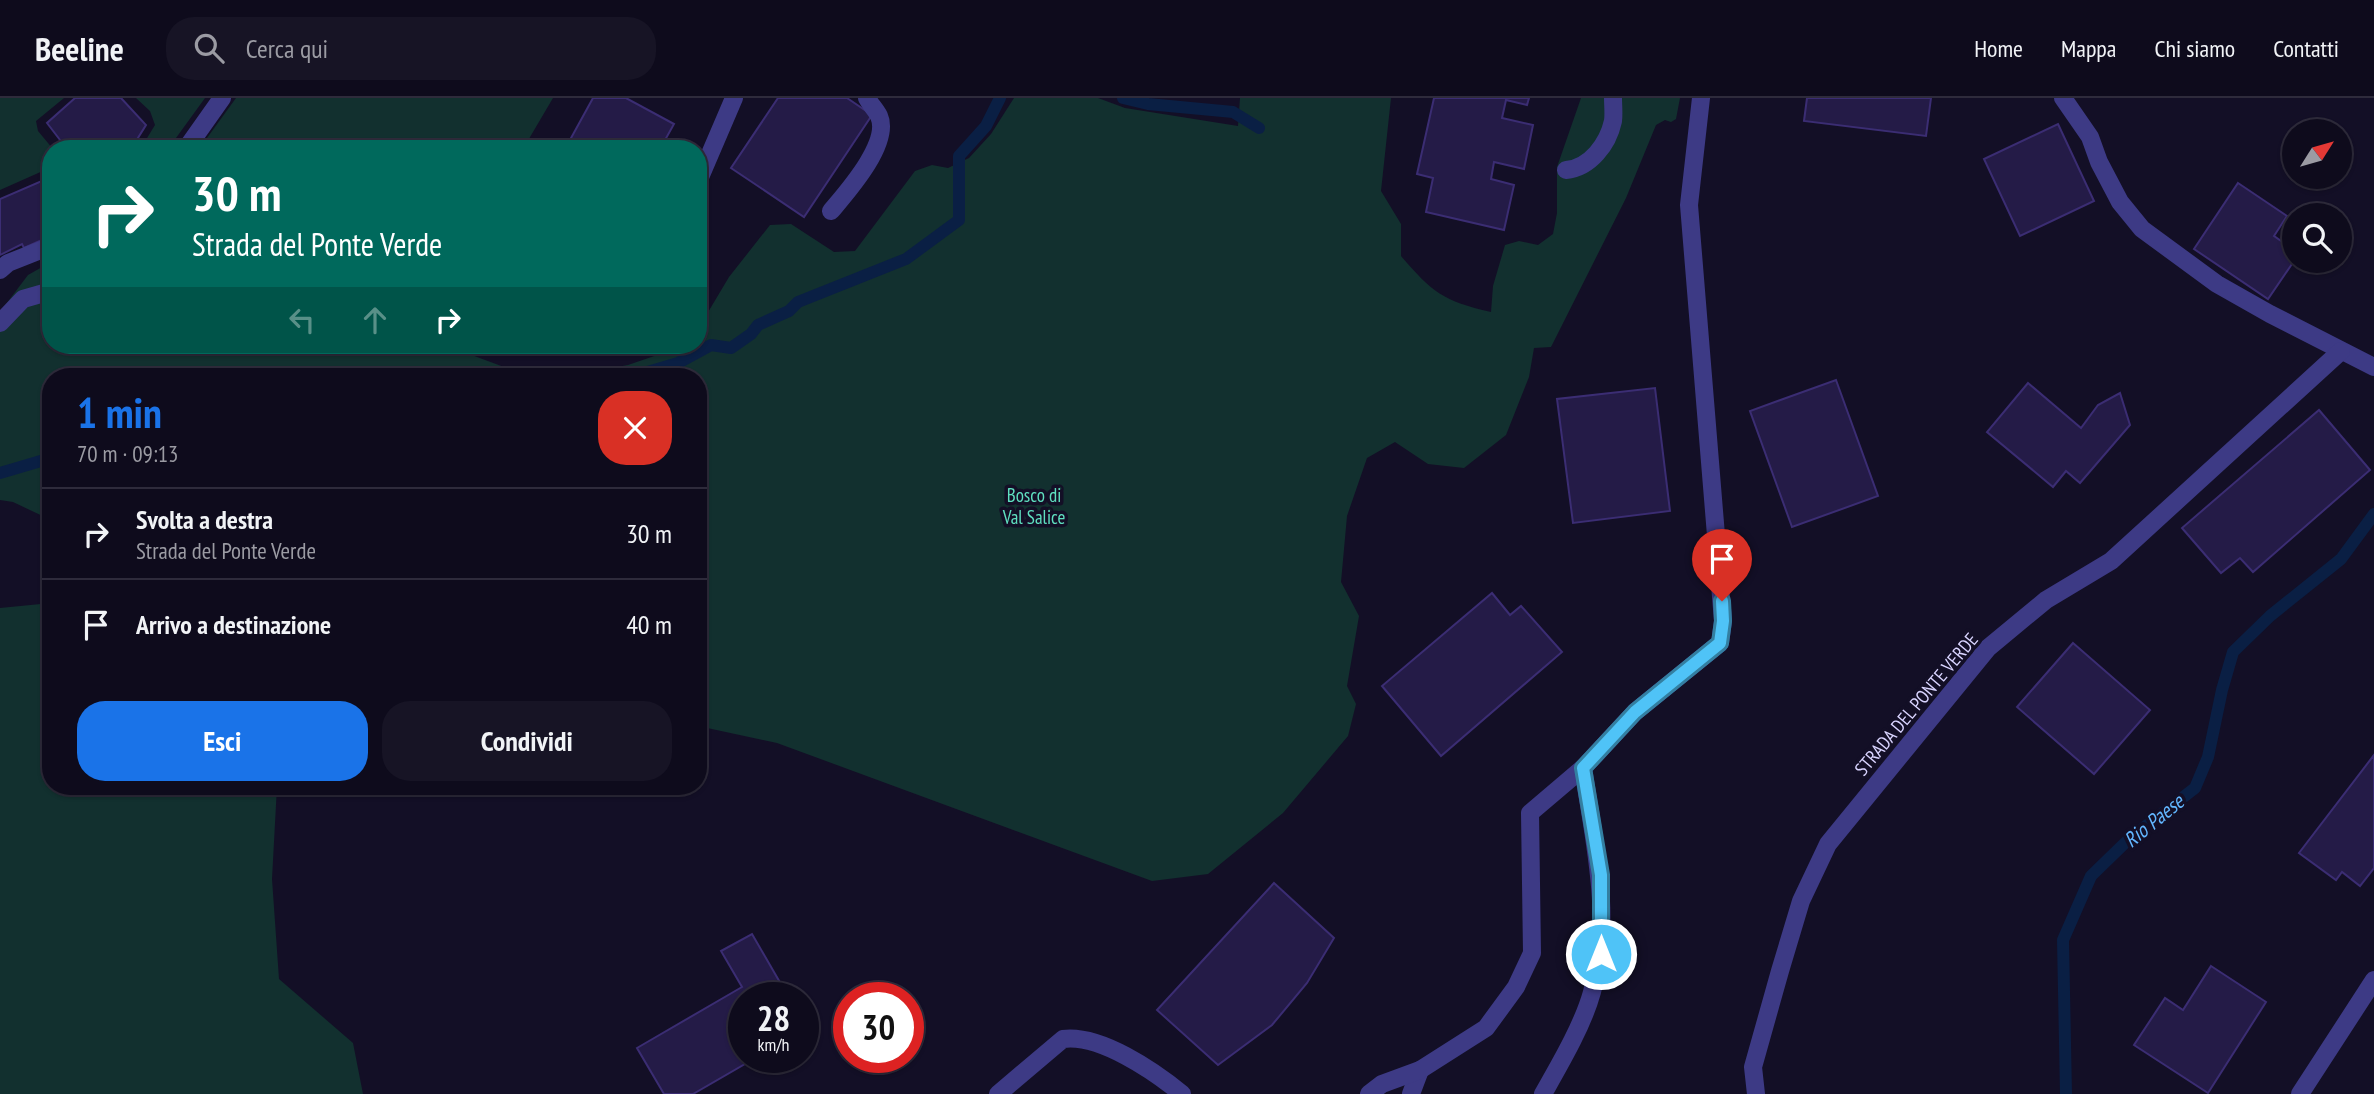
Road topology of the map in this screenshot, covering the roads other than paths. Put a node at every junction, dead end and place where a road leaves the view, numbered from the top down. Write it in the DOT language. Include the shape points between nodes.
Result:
graph roads {
  1 [pos="222,98"];
  2 [pos="734,98"];
  3 [pos="866,98"];
  4 [pos="1613,98"];
  5 [pos="1701,98"];
  6 [pos="2063,98"];
  7 [pos="192,140"];
  8 [pos="707,161"];
  9 [pos="1566,170"];
  10 [pos="831,211"];
  11 [pos="42,250"];
  12 [pos="0,270"];
  13 [pos="42,294"];
  14 [pos="0,323"];
  15 [pos="2341,351"];
  16 [pos="2374,367"];
  17 [pos="1583,768"];
  18 [pos="2374,980"];
  19 [pos="1420,1070"];
  20 [pos="998,1094"];
  21 [pos="1182,1094"];
  22 [pos="1369,1094"];
  23 [pos="1411,1094"];
  24 [pos="1544,1094"];
  25 [pos="1756,1094"];
  26 [pos="2300,1094"];
  1 -- 7 [label="street"];
  2 -- 8 [label="street"];
  3 -- 10 [label="street" via="880,118 879,141 859,177"];
  4 -- 9 [label="street" via="1613,120 1602,149 1577,169"];
  5 -- 17 [label="street" via="1689,205 1722,597 1720,643 1635,712"];
  6 -- 15 [label="street" via="2090,137 2120,202 2142,229 2217,284"];
  11 -- 12 [label="street"];
  13 -- 14 [label="street" via="23,299"];
  15 -- 16 [label="street"];
  15 -- 25 [label="street, STRADA DEL PONTE VERDE" via="2111,561 2046,600 1988,648 1828,844 1801,901 1780,971 1754,1067"];
  17 -- 19 [label="street" via="1530,813 1532,953 1516,987 1486,1028"];
  17 -- 24 [label="street" via="1601,875 1601,954 1592,994"];
  18 -- 26 [label="street"];
  19 -- 22 [label="street" via="1382,1084"];
  19 -- 23 [label="street"];
  20 -- 21 [label="street" via="1063,1039 1077,1037 1122,1055"];
}
